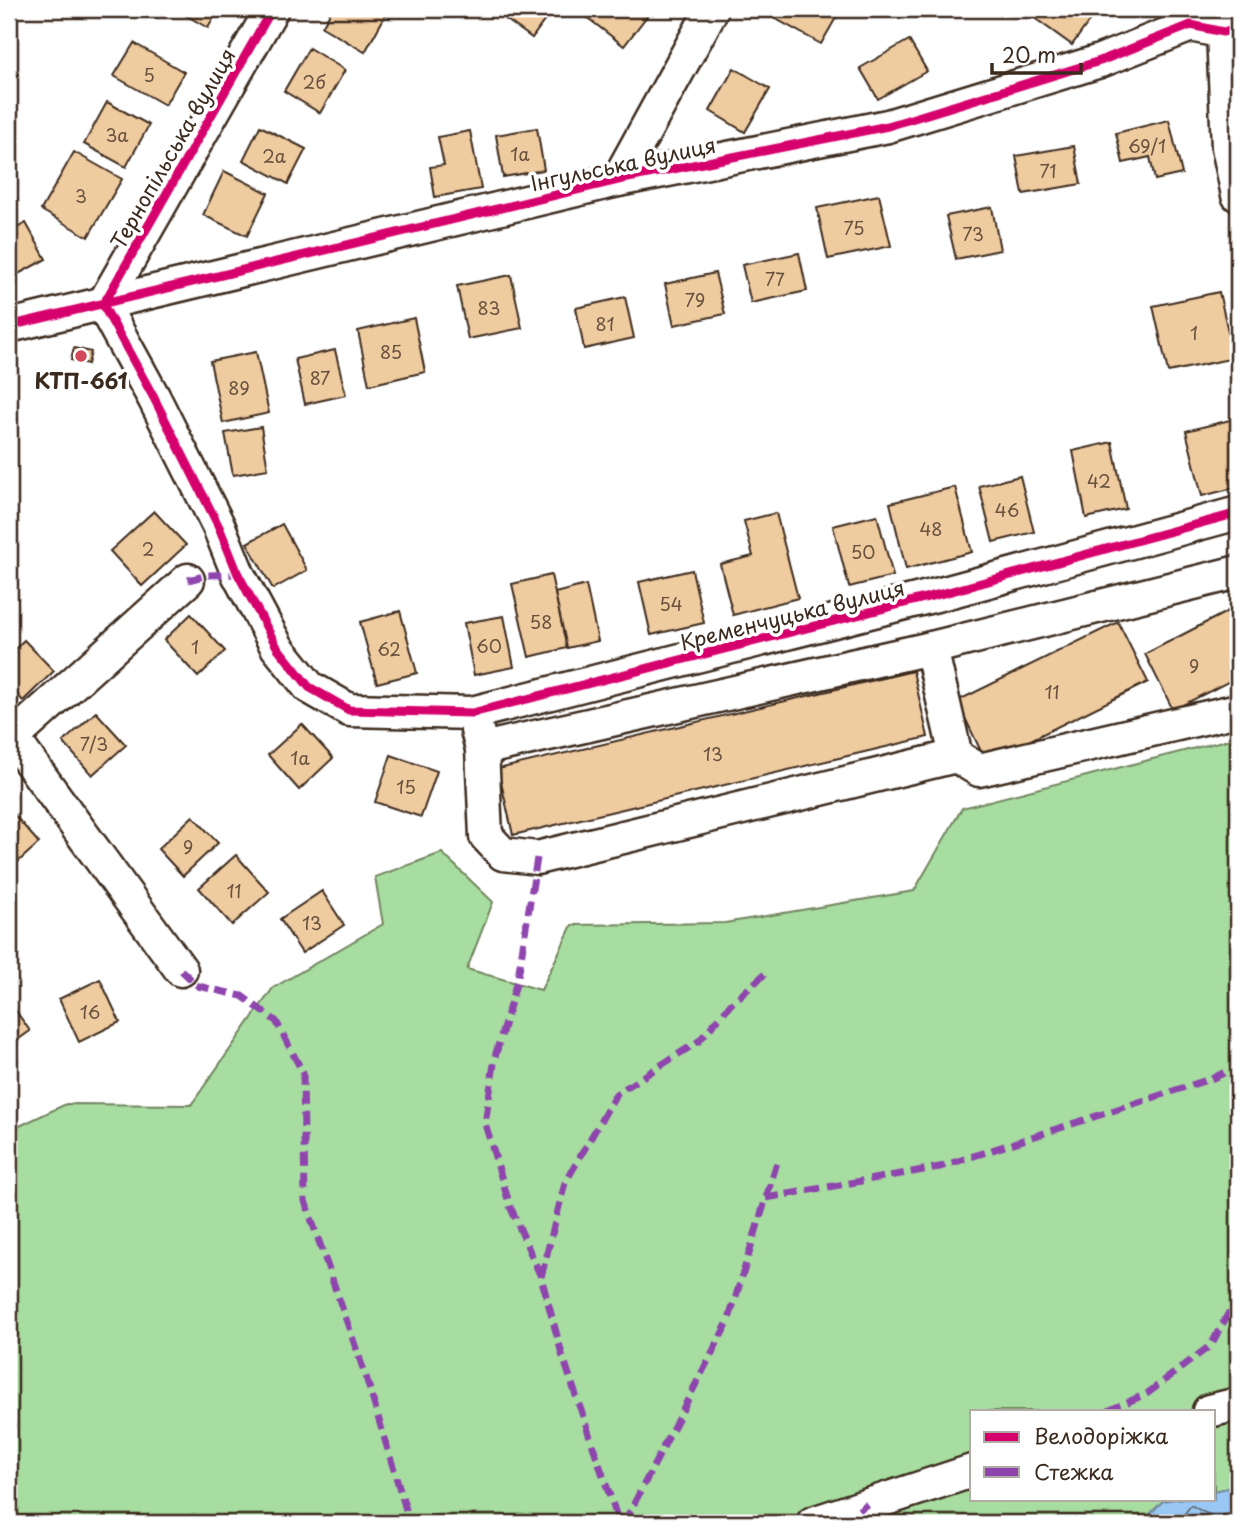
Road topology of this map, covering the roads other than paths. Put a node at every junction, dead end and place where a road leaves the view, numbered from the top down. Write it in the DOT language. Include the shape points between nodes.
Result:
graph roads {
  1 [pos="272,9"];
  2 [pos="712,9"];
  3 [pos="1178,17"];
  4 [pos="1231,30"];
  5 [pos="618,180"];
  6 [pos="1238,195"];
  7 [pos="103,305"];
  8 [pos="9,326"];
  9 [pos="1238,513"];
  10 [pos="1238,572"];
  11 [pos="188,580"];
  12 [pos="931,648"];
  13 [pos="1238,710"];
  14 [pos="472,713"];
  15 [pos="10,737"];
  16 [pos="482,749"];
  17 [pos="956,756"];
  18 [pos="181,970"];
  19 [pos="1238,1404"];
  20 [pos="1213,1410"];
  21 [pos="970,1472"];
  22 [pos="813,1523"];
  1 -- 7 [label="street, Тернопільська вулиця"];
  2 -- 5 [label="street"];
  3 -- 4 [label="street, Інгульська вулиця"];
  3 -- 5 [label="street, Інгульська вулиця" via="1100,61 888,126"];
  4 -- 6 [label="street" via="1228,147"];
  5 -- 7 [label="street, Інгульська вулиця"];
  7 -- 8 [label="street, Інгульська вулиця"];
  7 -- 14 [label="street, Кременчуцька вулиця" via="277,647 309,687 349,710"];
  9 -- 14 [label="street, Кременчуцька вулиця"];
  10 -- 12 [label="street"];
  11 -- 15 [label="street"];
  12 -- 16 [label="street"];
  12 -- 17 [label="street"];
  13 -- 17 [label="street" via="979,770"];
  14 -- 16 [label="street"];
  15 -- 18 [label="street"];
  16 -- 17 [label="street" via="486,836 503,854 537,858"];
  19 -- 20 [label="street"];
  21 -- 22 [label="street"];
}
